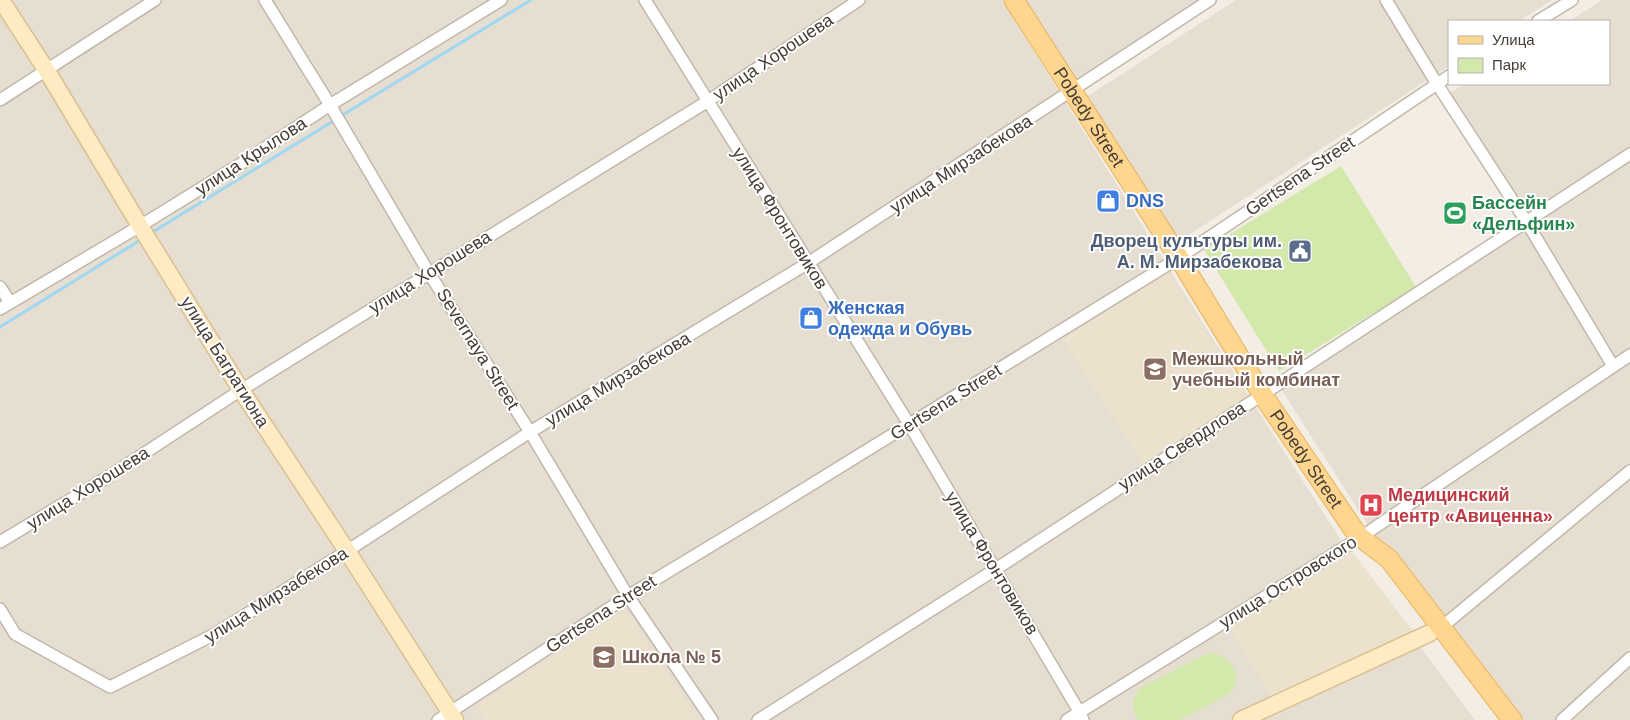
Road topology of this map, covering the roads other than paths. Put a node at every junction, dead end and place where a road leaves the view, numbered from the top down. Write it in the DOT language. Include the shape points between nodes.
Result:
graph roads {
  1 [pos="0,0"];
  2 [pos="155,0"];
  3 [pos="265,0"];
  4 [pos="501,0"];
  5 [pos="645,0"];
  6 [pos="859,0"];
  7 [pos="1013,0"];
  8 [pos="1210,0"];
  9 [pos="1386,0"];
  10 [pos="1572,0"];
  11 [pos="1540,20"];
  12 [pos="47,71"];
  13 [pos="1448,77"];
  14 [pos="1436,84"];
  15 [pos="1072,91"];
  16 [pos="0,100"];
  17 [pos="708,101"];
  18 [pos="330,105"];
  19 [pos="1630,154"];
  20 [pos="1526,221"];
  21 [pos="140,226"];
  22 [pos="1178,259"];
  23 [pos="808,263"];
  24 [pos="429,273"];
  25 [pos="0,287"];
  26 [pos="5,305"];
  27 [pos="1630,355"];
  28 [pos="1613,366"];
  29 [pos="241,390"];
  30 [pos="1261,394"];
  31 [pos="909,424"];
  32 [pos="530,432"];
  33 [pos="1630,472"];
  34 [pos="1359,538"];
  35 [pos="0,542"];
  36 [pos="348,551"];
  37 [pos="996,569"];
  38 [pos="628,596"];
  39 [pos="0,609"];
  40 [pos="1435,630"];
  41 [pos="1630,658"];
  42 [pos="448,717"];
  43 [pos="1082,717"];
  44 [pos="712,720"];
  45 [pos="758,720"];
  46 [pos="1067,720"];
  47 [pos="1241,720"];
  48 [pos="1496,720"];
  49 [pos="1512,720"];
  50 [pos="1562,720"];
  1 -- 12 [label="main road, улица Багратиона"];
  2 -- 12 [label="street"];
  3 -- 18 [label="street, Severnaya Street"];
  4 -- 18 [label="street, улица Крылова"];
  5 -- 17 [label="street, улица Фронтовиков"];
  6 -- 17 [label="street, улица Хорошева"];
  7 -- 15 [label="main road, Pobedy Street"];
  8 -- 15 [label="street, улица Мирзабекова"];
  9 -- 14 [label="street"];
  10 -- 11 [label="street"];
  12 -- 16 [label="street"];
  12 -- 21 [label="main road, улица Багратиона"];
  13 -- 14 [label="street, Gertsena Street"];
  14 -- 20 [label="street"];
  14 -- 22 [label="street, Gertsena Street"];
  15 -- 22 [label="main road, Pobedy Street"];
  15 -- 23 [label="street, улица Мирзабекова"];
  17 -- 23 [label="street, улица Фронтовиков"];
  17 -- 24 [label="street, улица Хорошева"];
  18 -- 21 [label="street, улица Крылова"];
  18 -- 24 [label="street, Severnaya Street"];
  19 -- 20 [label="street, улица Свердлова"];
  20 -- 28 [label="street"];
  20 -- 30 [label="street, улица Свердлова"];
  21 -- 26 [label="street, улица Крылова"];
  21 -- 29 [label="main road, улица Багратиона"];
  22 -- 30 [label="main road, Pobedy Street"];
  22 -- 31 [label="street, Gertsena Street"];
  23 -- 31 [label="street, улица Фронтовиков"];
  23 -- 32 [label="street, улица Мирзабекова"];
  24 -- 29 [label="street, улица Хорошева"];
  24 -- 32 [label="street, Severnaya Street"];
  25 -- 26 [label="street"];
  27 -- 28 [label="street, улица Островского"];
  28 -- 34 [label="street, улица Островского"];
  29 -- 35 [label="street, улица Хорошева" via="112,475"];
  29 -- 36 [label="main road, улица Багратиона"];
  30 -- 34 [label="main road, Pobedy Street"];
  30 -- 37 [label="street, улица Свердлова"];
  31 -- 37 [label="street, улица Фронтовиков"];
  31 -- 38 [label="street, Gertsena Street"];
  32 -- 36 [label="street, улица Мирзабекова"];
  32 -- 38 [label="street, Severnaya Street"];
  33 -- 40 [label="street"];
  34 -- 40 [label="main road, Pobedy Street"];
  34 -- 43 [label="street, улица Островского"];
  36 -- 39 [label="street, улица Мирзабекова" via="215,634 110,687 16,634"];
  36 -- 42 [label="main road, улица Багратиона"];
  37 -- 43 [label="street, улица Фронтовиков"];
  37 -- 45 [label="street, улица Свердлова"];
  38 -- 42 [label="street, Gertsena Street"];
  38 -- 44 [label="street, Severnaya Street"];
  40 -- 47 [label="main road"];
  40 -- 48 [label="main road, Pobedy Street"];
  40 -- 49 [label="main road, Pobedy Street"];
  41 -- 50 [label="street"];
  43 -- 46 [label="street, улица Островского"];
}
